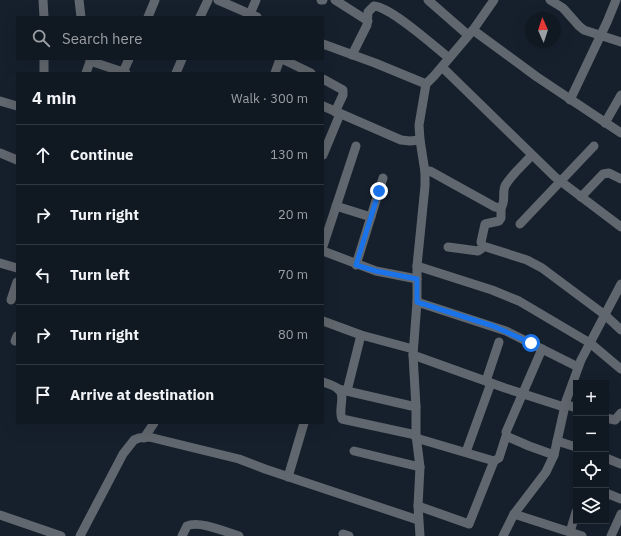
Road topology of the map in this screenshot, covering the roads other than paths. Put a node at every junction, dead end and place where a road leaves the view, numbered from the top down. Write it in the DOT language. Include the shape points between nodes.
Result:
graph roads {
  1 [pos="43,0"];
  2 [pos="79,0"];
  3 [pos="155,0"];
  4 [pos="208,0"];
  5 [pos="218,0"];
  6 [pos="256,0"];
  7 [pos="335,0"];
  8 [pos="368,0"];
  9 [pos="428,0"];
  10 [pos="550,0"];
  11 [pos="616,0"];
  12 [pos="491,1"];
  13 [pos="237,3"];
  14 [pos="377,6"];
  15 [pos="254,15"];
  16 [pos="44,16"];
  17 [pos="81,16"];
  18 [pos="148,16"];
  19 [pos="200,16"];
  20 [pos="368,21"];
  21 [pos="471,32"];
  22 [pos="601,36"];
  23 [pos="621,42"];
  24 [pos="324,44"];
  25 [pos="352,55"];
  26 [pos="449,58"];
  27 [pos="44,60"];
  28 [pos="91,60"];
  29 [pos="129,60"];
  30 [pos="182,60"];
  31 [pos="281,60"];
  32 [pos="283,60"];
  33 [pos="442,67"];
  34 [pos="44,72"];
  35 [pos="86,72"];
  36 [pos="121,72"];
  37 [pos="124,72"];
  38 [pos="176,72"];
  39 [pos="275,72"];
  40 [pos="309,72"];
  41 [pos="324,80"];
  42 [pos="426,84"];
  43 [pos="621,95"];
  44 [pos="570,100"];
  45 [pos="0,101"];
  46 [pos="16,106"];
  47 [pos="324,106"];
  48 [pos="338,113"];
  49 [pos="605,123"];
  50 [pos="621,133"];
  51 [pos="420,140"];
  52 [pos="356,146"];
  53 [pos="594,146"];
  54 [pos="0,152"];
  55 [pos="324,152"];
  56 [pos="532,155"];
  57 [pos="16,160"];
  58 [pos="425,172"];
  59 [pos="383,178"];
  60 [pos="621,179"];
  61 [pos="560,181"];
  62 [pos="582,197"];
  63 [pos="336,206"];
  64 [pos="501,208"];
  65 [pos="371,217"];
  66 [pos="520,224"];
  67 [pos="621,227"];
  68 [pos="324,243"];
  69 [pos="483,246"];
  70 [pos="448,247"];
  71 [pos="324,252"];
  72 [pos="0,263"];
  73 [pos="356,265"];
  74 [pos="417,266"];
  75 [pos="16,268"];
  76 [pos="417,279"];
  77 [pos="16,285"];
  78 [pos="621,286"];
  79 [pos="11,300"];
  80 [pos="417,302"];
  81 [pos="605,315"];
  82 [pos="324,321"];
  83 [pos="621,330"];
  84 [pos="361,335"];
  85 [pos="499,342"];
  86 [pos="590,343"];
  87 [pos="542,348"];
  88 [pos="413,352"];
  89 [pos="578,367"];
  90 [pos="621,369"];
  91 [pos="324,382"];
  92 [pos="489,382"];
  93 [pos="338,389"];
  94 [pos="347,391"];
  95 [pos="523,394"];
  96 [pos="565,405"];
  97 [pos="416,407"];
  98 [pos="573,407"];
  99 [pos="621,413"];
  100 [pos="609,419"];
  101 [pos="153,424"];
  102 [pos="304,424"];
  103 [pos="416,436"];
  104 [pos="507,436"];
  105 [pos="144,438"];
  106 [pos="557,441"];
  107 [pos="573,446"];
  108 [pos="354,451"];
  109 [pos="466,452"];
  110 [pos="554,455"];
  111 [pos="609,459"];
  112 [pos="494,461"];
  113 [pos="621,464"];
  114 [pos="420,467"];
  115 [pos="288,477"];
  116 [pos="609,494"];
  117 [pos="621,499"];
  118 [pos="418,506"];
  119 [pos="514,514"];
  120 [pos="621,514"];
  121 [pos="0,516"];
  122 [pos="418,520"];
  123 [pos="573,522"];
  124 [pos="570,532"];
  125 [pos="83,535"];
  126 [pos="61,536"];
  127 [pos="182,536"];
  128 [pos="239,536"];
  129 [pos="420,536"];
  130 [pos="503,536"];
  131 [pos="582,536"];
  132 [pos="611,536"];
  1 -- 16 [label="street"];
  2 -- 17 [label="street"];
  3 -- 18 [label="street"];
  4 -- 19 [label="street"];
  5 -- 13 [label="street"];
  6 -- 15 [label="street"];
  7 -- 20 [label="street"];
  8 -- 14 [label="street"];
  9 -- 21 [label="street"];
  10 -- 22 [label="street" via="563,8 584,30"];
  11 -- 22 [label="street"];
  12 -- 21 [label="street"];
  13 -- 15 [label="street"];
  14 -- 20 [label="street" via="371,7 368,12"];
  14 -- 26 [label="street" via="410,26"];
  20 -- 25 [label="street"];
  21 -- 26 [label="street"];
  21 -- 44 [label="street"];
  22 -- 23 [label="street"];
  22 -- 44 [label="street"];
  24 -- 25 [label="street"];
  25 -- 42 [label="street"];
  26 -- 33 [label="street"];
  27 -- 34 [label="street"];
  28 -- 35 [label="street"];
  28 -- 36 [label="street"];
  29 -- 37 [label="street"];
  30 -- 38 [label="street"];
  31 -- 39 [label="street"];
  32 -- 40 [label="street"];
  33 -- 42 [label="street"];
  33 -- 56 [label="street"];
  41 -- 48 [label="street" via="343,90"];
  42 -- 51 [label="street" via="419,125"];
  43 -- 49 [label="street"];
  44 -- 49 [label="street"];
  45 -- 46 [label="street"];
  47 -- 48 [label="street"];
  48 -- 51 [label="street" via="401,140"];
  48 -- 55 [label="street"];
  49 -- 50 [label="street"];
  51 -- 58 [label="street"];
  52 -- 63 [label="street"];
  53 -- 61 [label="street"];
  54 -- 57 [label="street"];
  56 -- 61 [label="street"];
  56 -- 64 [label="street" via="505,185 504,203"];
  58 -- 64 [label="street" via="430,171 492,206"];
  58 -- 74 [label="street"];
  59 -- 65 [label="street"];
  60 -- 62 [label="street" via="609,173 603,174"];
  61 -- 62 [label="street"];
  61 -- 66 [label="street"];
  62 -- 67 [label="street"];
  63 -- 65 [label="street"];
  63 -- 68 [label="street"];
  64 -- 69 [label="street" via="499,221 485,224 481,242"];
  65 -- 73 [label="street"];
  69 -- 70 [label="street" via="478,251"];
  69 -- 81 [label="street" via="527,260 542,268"];
  71 -- 73 [label="street"];
  72 -- 75 [label="street"];
  73 -- 76 [label="street"];
  74 -- 76 [label="street"];
  74 -- 86 [label="street" via="506,295"];
  76 -- 80 [label="street"];
  77 -- 79 [label="street"];
  78 -- 81 [label="street"];
  80 -- 87 [label="street" via="506,331"];
  80 -- 88 [label="street"];
  81 -- 83 [label="street"];
  81 -- 86 [label="street"];
  82 -- 84 [label="street"];
  84 -- 88 [label="street"];
  84 -- 94 [label="street"];
  85 -- 92 [label="street"];
  86 -- 89 [label="street"];
  86 -- 90 [label="street"];
  87 -- 89 [label="street"];
  87 -- 95 [label="street"];
  88 -- 92 [label="street"];
  88 -- 97 [label="street"];
  89 -- 96 [label="street"];
  91 -- 93 [label="street"];
  92 -- 95 [label="street"];
  92 -- 109 [label="street"];
  93 -- 94 [label="street"];
  93 -- 103 [label="street" via="341,394 342,418"];
  94 -- 97 [label="street"];
  95 -- 96 [label="street"];
  95 -- 104 [label="street" via="506,432"];
  96 -- 98 [label="street"];
  96 -- 106 [label="street"];
  97 -- 103 [label="street"];
  99 -- 100 [label="street" via="615,420"];
  101 -- 105 [label="street"];
  102 -- 115 [label="street"];
  103 -- 109 [label="street"];
  103 -- 114 [label="street"];
  104 -- 110 [label="street"];
  104 -- 112 [label="street" via="504,437 499,458"];
  105 -- 115 [label="street" via="149,437 240,459"];
  105 -- 125 [label="street" via="134,440 123,454"];
  106 -- 107 [label="street"];
  106 -- 110 [label="street"];
  108 -- 114 [label="street"];
  109 -- 112 [label="street"];
  110 -- 119 [label="street" via="546,472"];
  111 -- 113 [label="street"];
  112 -- 118 [label="street" via="469,524"];
  114 -- 118 [label="street"];
  115 -- 122 [label="street"];
  116 -- 117 [label="street"];
  118 -- 122 [label="street"];
  119 -- 124 [label="street"];
  119 -- 130 [label="street"];
  120 -- 132 [label="street"];
  121 -- 126 [label="street"];
  122 -- 129 [label="street"];
  123 -- 124 [label="street"];
  124 -- 131 [label="street"];
  127 -- 128 [label="street" via="187,526 194,524"];
}
